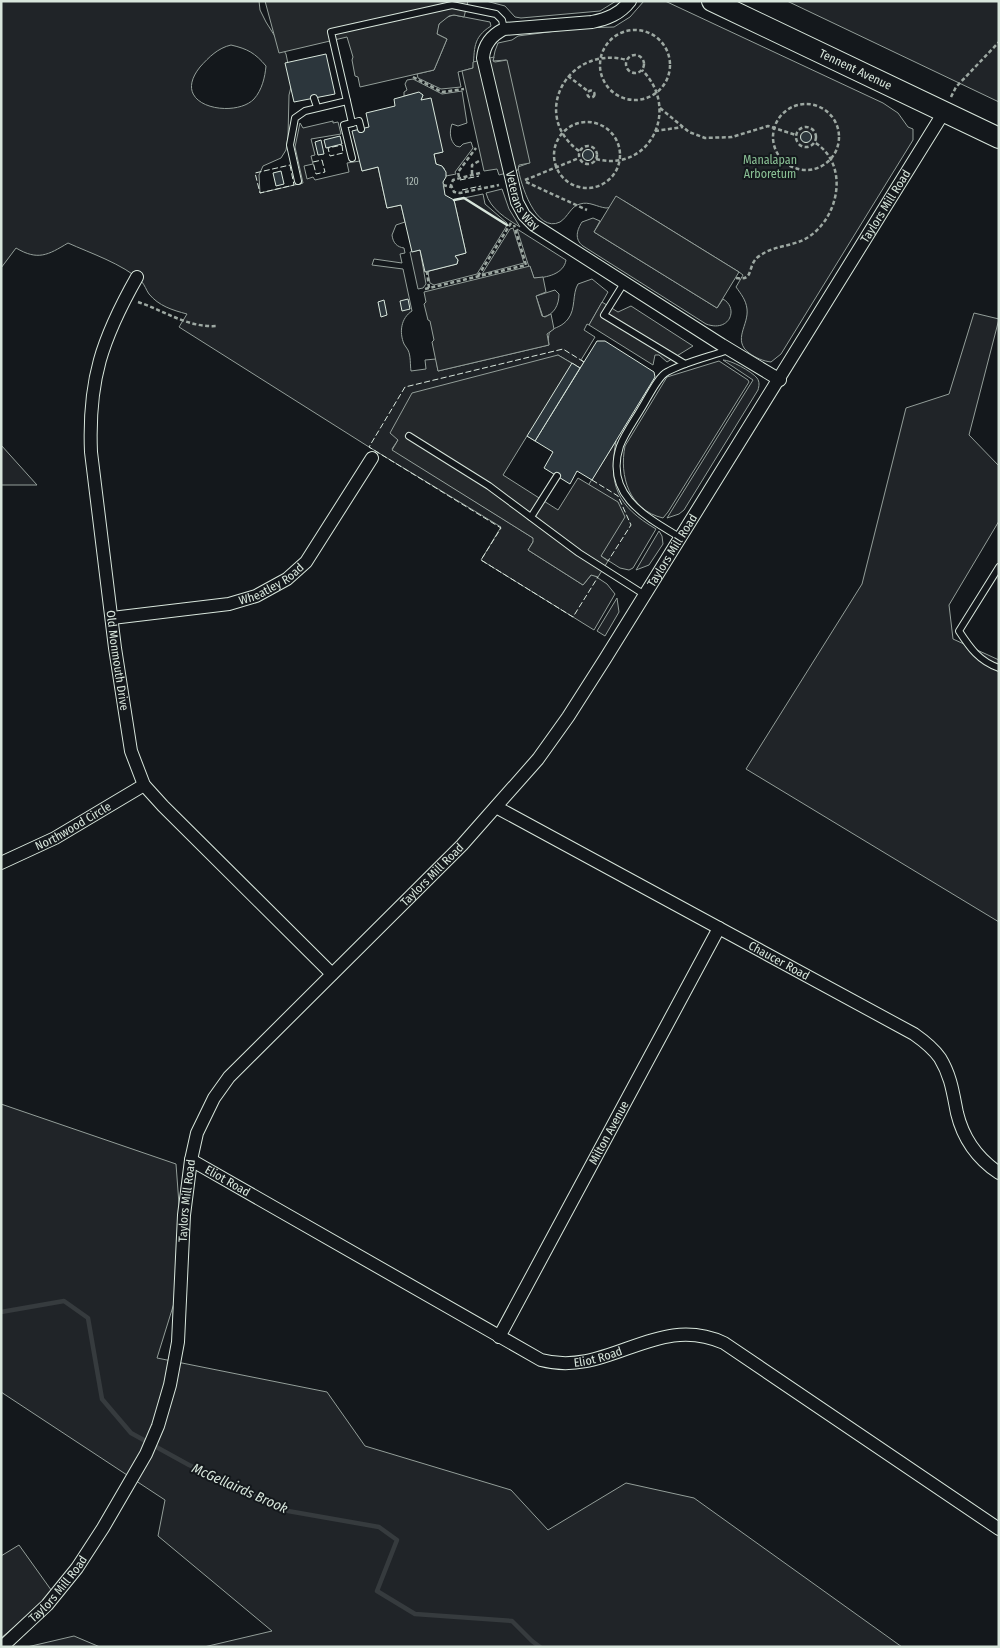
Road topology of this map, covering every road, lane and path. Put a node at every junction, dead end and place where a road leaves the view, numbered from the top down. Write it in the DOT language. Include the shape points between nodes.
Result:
graph roads {
  1 [pos="630,1"];
  2 [pos="712,1"];
  3 [pos="504,29"];
  4 [pos="999,42"];
  5 [pos="600,58"];
  6 [pos="626,60"];
  7 [pos="642,70"];
  8 [pos="568,76"];
  9 [pos="413,77"];
  10 [pos="464,88"];
  11 [pos="589,92"];
  12 [pos="657,92"];
  13 [pos="314,98"];
  14 [pos="347,101"];
  15 [pos="947,105"];
  16 [pos="317,107"];
  17 [pos="660,108"];
  18 [pos="352,123"];
  19 [pos="775,127"];
  20 [pos="683,128"];
  21 [pos="361,129"];
  22 [pos="655,131"];
  23 [pos="562,134"];
  24 [pos="796,135"];
  25 [pos="999,138"];
  26 [pos="814,142"];
  27 [pos="476,148"];
  28 [pos="579,151"];
  29 [pos="353,154"];
  30 [pos="579,158"];
  31 [pos="596,159"];
  32 [pos="830,159"];
  33 [pos="620,160"];
  34 [pos="479,161"];
  35 [pos="556,166"];
  36 [pos="480,173"];
  37 [pos="472,174"];
  38 [pos="459,177"];
  39 [pos="298,181"];
  40 [pos="443,185"];
  41 [pos="501,185"];
  42 [pos="452,187"];
  43 [pos="587,210"];
  44 [pos="427,271"];
  45 [pos="478,276"];
  46 [pos="137,277"];
  47 [pos="736,278"];
  48 [pos="624,283"];
  49 [pos="125,298"];
  50 [pos="217,326"];
  51 [pos="729,350"];
  52 [pos="685,364"];
  53 [pos="780,380"];
  54 [pos="409,436"];
  55 [pos="372,458"];
  56 [pos="557,476"];
  57 [pos="531,517"];
  58 [pos="681,538"];
  59 [pos="999,567"];
  60 [pos="645,595"];
  61 [pos="112,618"];
  62 [pos="999,668"];
  63 [pos="144,785"];
  64 [pos="496,808"];
  65 [pos="1,863"];
  66 [pos="719,928"];
  67 [pos="332,974"];
  68 [pos="191,1160"];
  69 [pos="999,1173"];
  70 [pos="499,1337"];
  71 [pos="999,1529"];
  72 [pos="2,1647"];
  1 -- 3 [label="street" via="613,16 598,21"];
  2 -- 15 [label="main road, Tennent Avenue"];
  3 -- 14 [label="lane" via="496,14 452,5 331,32"];
  3 -- 48 [label="street, Veterans Way" via="489,40 483,58 516,202 534,225"];
  4 -- 15 [label="path" via="956,87"];
  5 -- 6 [label="path"];
  5 -- 8 [label="path" via="586,62"];
  5 -- 12 [label="path" via="602,77 619,97 643,99"];
  5 -- 12 [label="path" via="607,43 621,32 639,30 656,36 666,48 670,64 667,80"];
  6 -- 7 [label="path" via="626,68 630,72"];
  6 -- 7 [label="path" via="634,55 639,57 644,64"];
  7 -- 12 [label="path"];
  8 -- 11 [label="path"];
  8 -- 23 [label="path" via="557,100"];
  9 -- 10 [label="path" via="442,92"];
  12 -- 17 [label="path"];
  13 -- 16 [label="lane"];
  14 -- 16 [label="lane"];
  14 -- 18 [label="lane"];
  15 -- 25 [label="main road, Tennent Avenue"];
  15 -- 53 [label="street, Taylors Mill Road"];
  16 -- 39 [label="lane" via="300,112 293,123 290,145"];
  17 -- 20 [label="path"];
  17 -- 22 [label="path"];
  18 -- 21 [label="lane" via="359,121"];
  18 -- 29 [label="lane" via="344,125"];
  19 -- 20 [label="path" via="713,138"];
  19 -- 24 [label="path"];
  19 -- 32 [label="path" via="775,150 790,166 814,169"];
  19 -- 32 [label="path" via="781,116 793,108 806,105 820,108 831,116 837,128 838,142"];
  20 -- 22 [label="path"];
  22 -- 33 [label="path" via="644,147"];
  23 -- 28 [label="path"];
  23 -- 33 [label="path" via="580,123 601,126 616,140"];
  23 -- 35 [label="path" via="554,149"];
  24 -- 26 [label="path" via="796,141 804,147"];
  24 -- 26 [label="path" via="801,128 810,129 814,133"];
  26 -- 32 [label="path"];
  27 -- 38 [label="path" via="458,172"];
  28 -- 30 [label="path"];
  28 -- 31 [label="path" via="583,147 592,147 596,151"];
  30 -- 31 [label="path" via="586,164"];
  30 -- 35 [label="path"];
  31 -- 33 [label="path"];
  32 -- 47 [label="path" via="836,174 836,192 825,222 805,240 765,252 754,261 748,275"];
  33 -- 35 [label="path" via="608,180 587,188 565,180"];
  34 -- 37 [label="path" via="471,166"];
  35 -- 43 [label="path" via="522,181"];
  36 -- 37 [label="path"];
  37 -- 38 [label="path"];
  38 -- 42 [label="path" via="451,182"];
  40 -- 42 [label="path"];
  41 -- 42 [label="path" via="460,194"];
  44 -- 45 [label="path" via="427,288"];
  45 -- 45 [label="path" via="526,265 512,224"];
  46 -- 49 [label="street, Old Monmouth Drive"];
  48 -- 51 [label="street, Veterans Way"];
  48 -- 52 [label="lane" via="604,315"];
  49 -- 50 [label="path" via="189,324"];
  49 -- 61 [label="street, Old Monmouth Drive" via="103,347 91,408 91,452"];
  51 -- 52 [label="lane"];
  51 -- 53 [label="street, Veterans Way"];
  52 -- 58 [label="lane" via="662,376 623,438 618,463 621,486 633,506"];
  53 -- 58 [label="street, Taylors Mill Road"];
  54 -- 57 [label="lane" via="481,480"];
  55 -- 61 [label="street, Wheatley Road" via="306,562 287,579 256,596 229,604"];
  56 -- 57 [label="lane"];
  57 -- 60 [label="lane" via="595,564"];
  58 -- 60 [label="street, Taylors Mill Road"];
  59 -- 62 [label="lane" via="959,631 972,651 989,665"];
  60 -- 64 [label="street, Taylors Mill Road" via="568,717 538,759"];
  61 -- 63 [label="street, Old Monmouth Drive" via="131,751"];
  63 -- 65 [label="street, Northwood Circle" via="55,838"];
  63 -- 67 [label="street, Old Monmouth Drive"];
  64 -- 66 [label="street, Chaucer Road"];
  64 -- 67 [label="street, Taylors Mill Road"];
  66 -- 69 [label="street, Chaucer Road" via="927,1044 940,1058 949,1076 963,1130 980,1157"];
  66 -- 70 [label="street, Milton Avenue"];
  67 -- 68 [label="street, Taylors Mill Road" via="221,1088 197,1134"];
  68 -- 70 [label="street, Eliot Road"];
  68 -- 72 [label="street, Taylors Mill Road" via="184,1215 178,1342 158,1426 146,1454 77,1568 47,1605"];
  70 -- 71 [label="street, Eliot Road" via="541,1360 563,1364 587,1362 685,1333 724,1342"];
}
